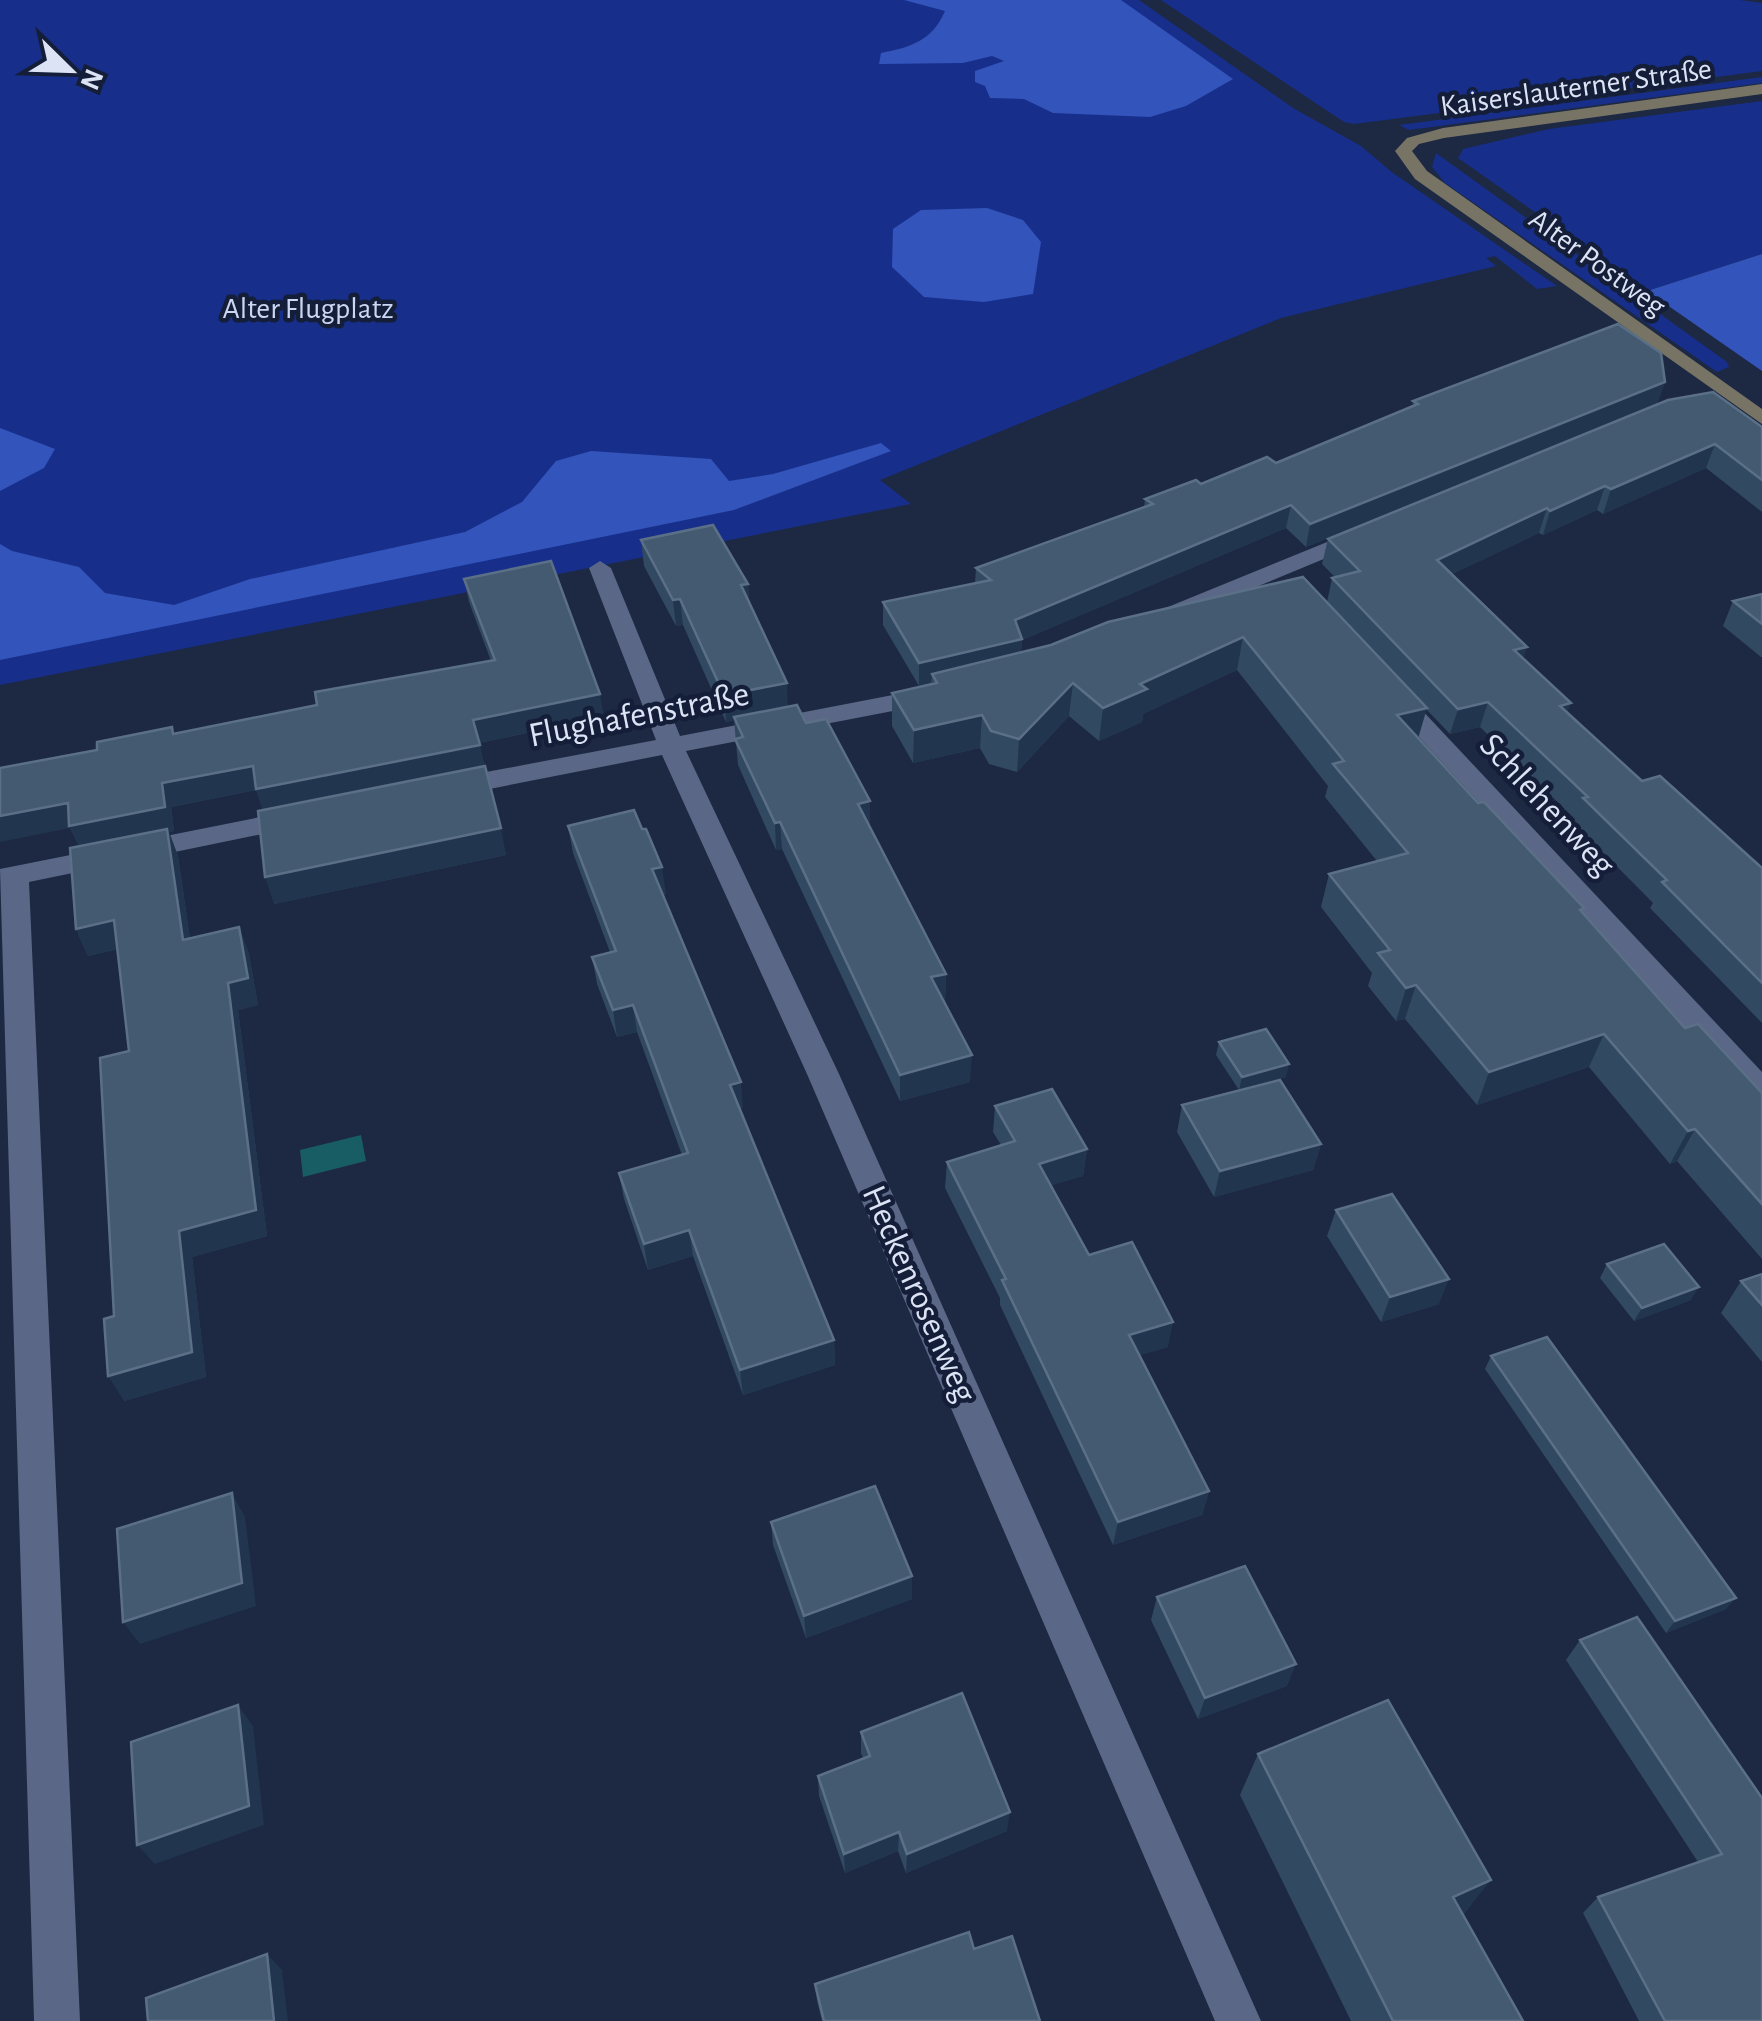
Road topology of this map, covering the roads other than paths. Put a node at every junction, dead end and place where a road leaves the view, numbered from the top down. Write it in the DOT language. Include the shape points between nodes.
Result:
graph roads {
  1 [pos="1762,89"];
  2 [pos="1403,151"];
  3 [pos="1762,418"];
  4 [pos="1388,524"];
  5 [pos="600,568"];
  6 [pos="1148,623"];
  7 [pos="1371,671"];
  8 [pos="946,693"];
  9 [pos="670,744"];
  10 [pos="419,794"];
  11 [pos="323,814"];
  12 [pos="7,877"];
  13 [pos="1762,1092"];
  14 [pos="57,2021"];
  15 [pos="1238,2021"];
  1 -- 2 [label="main road, Kaiserslauterner Straße" via="1443,133 1413,141"];
  2 -- 3 [label="main road, Alter Postweg" via="1421,174 1710,392"];
  4 -- 6 [label="street" via="1284,577"];
  5 -- 9 [label="street, Heckenrosenweg"];
  7 -- 13 [label="street, Schlehenweg"];
  8 -- 9 [label="street, Flughafenstraße"];
  9 -- 10 [label="street, Flughafenstraße"];
  9 -- 15 [label="street, Heckenrosenweg" via="823,1074"];
  11 -- 12 [label="street"];
  12 -- 14 [label="street"];
}
